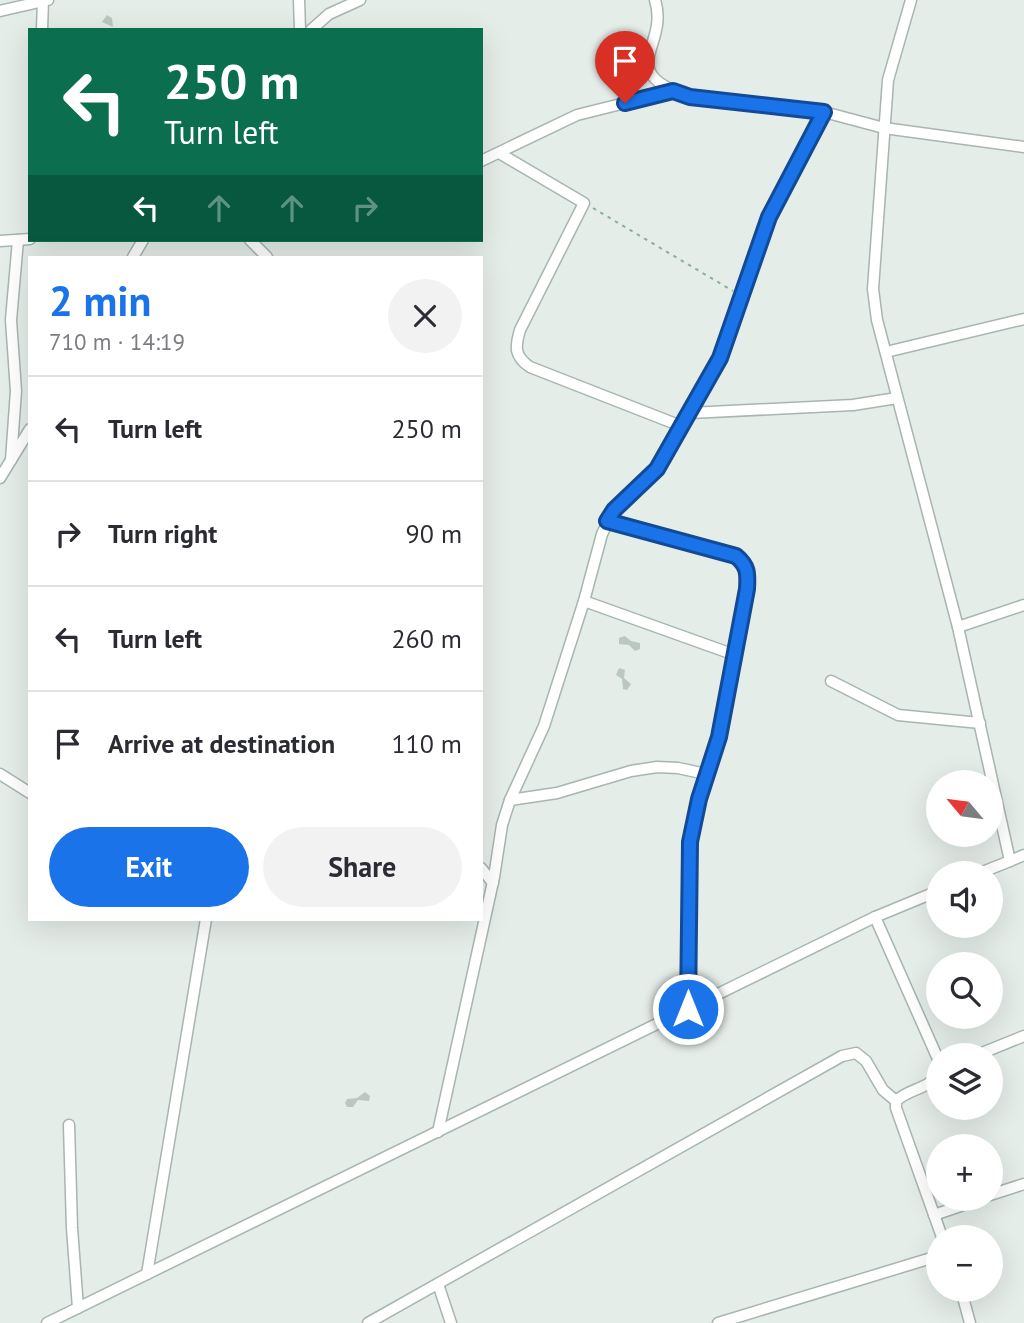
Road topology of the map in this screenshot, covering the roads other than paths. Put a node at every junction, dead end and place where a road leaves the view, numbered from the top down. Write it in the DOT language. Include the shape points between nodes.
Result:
graph roads {
  1 [pos="45,0"];
  2 [pos="299,0"];
  3 [pos="360,0"];
  4 [pos="911,0"];
  5 [pos="659,3"];
  6 [pos="0,11"];
  7 [pos="42,28"];
  8 [pos="300,28"];
  9 [pos="314,28"];
  10 [pos="673,91"];
  11 [pos="824,112"];
  12 [pos="884,128"];
  13 [pos="1024,147"];
  14 [pos="499,153"];
  15 [pos="483,161"];
  16 [pos="24,239"];
  17 [pos="0,242"];
  18 [pos="252,242"];
  19 [pos="266,256"];
  20 [pos="1024,319"];
  21 [pos="887,352"];
  22 [pos="897,398"];
  23 [pos="690,413"];
  24 [pos="681,426"];
  25 [pos="28,432"];
  26 [pos="11,460"];
  27 [pos="0,478"];
  28 [pos="607,521"];
  29 [pos="584,601"];
  30 [pos="1024,605"];
  31 [pos="958,627"];
  32 [pos="734,654"];
  33 [pos="831,681"];
  34 [pos="980,723"];
  35 [pos="0,774"];
  36 [pos="706,775"];
  37 [pos="28,792"];
  38 [pos="510,800"];
  39 [pos="1024,855"];
  40 [pos="1010,861"];
  41 [pos="1003,864"];
  42 [pos="488,888"];
  43 [pos="926,896"];
  44 [pos="483,912"];
  45 [pos="875,917"];
  46 [pos="206,921"];
  47 [pos="481,921"];
  48 [pos="688,1009"];
  49 [pos="1024,1036"];
  50 [pos="931,1043"];
  51 [pos="1003,1044"];
  52 [pos="926,1084"];
  53 [pos="896,1101"];
  54 [pos="69,1125"];
  55 [pos="438,1132"];
  56 [pos="1024,1184"];
  57 [pos="1003,1191"];
  58 [pos="946,1211"];
  59 [pos="934,1215"];
  60 [pos="938,1225"];
  61 [pos="926,1260"];
  62 [pos="147,1274"];
  63 [pos="438,1284"];
  64 [pos="964,1302"];
  65 [pos="78,1308"];
  66 [pos="47,1323"];
  67 [pos="368,1323"];
  68 [pos="451,1323"];
  69 [pos="718,1323"];
  70 [pos="970,1323"];
  1 -- 6 [label="street"];
  1 -- 7 [label="street"];
  2 -- 8 [label="street"];
  3 -- 9 [label="street" via="329,14"];
  4 -- 12 [label="street" via="888,80"];
  5 -- 10 [label="street" via="647,68"];
  10 -- 11 [label="street" via="690,97"];
  10 -- 14 [label="street" via="577,115"];
  11 -- 12 [label="street"];
  11 -- 23 [label="street" via="769,217 720,358"];
  12 -- 13 [label="street"];
  12 -- 21 [label="street" via="873,289"];
  14 -- 15 [label="street"];
  14 -- 24 [label="street" via="584,203 520,330 517,356 530,367"];
  16 -- 17 [label="street"];
  16 -- 26 [label="street" via="11,320 16,391"];
  18 -- 19 [label="street"];
  20 -- 21 [label="street"];
  21 -- 22 [label="street"];
  22 -- 23 [label="street" via="853,405"];
  22 -- 31 [label="street"];
  23 -- 24 [label="street"];
  24 -- 28 [label="street" via="657,469"];
  25 -- 26 [label="street"];
  26 -- 27 [label="street"];
  28 -- 29 [label="street"];
  28 -- 32 [label="street" via="736,556 746,564 747,589"];
  29 -- 32 [label="street"];
  29 -- 38 [label="street" via="544,726"];
  30 -- 31 [label="street"];
  31 -- 34 [label="street"];
  32 -- 36 [label="street" via="719,737"];
  33 -- 34 [label="street" via="898,715"];
  34 -- 40 [label="street"];
  35 -- 37 [label="street"];
  36 -- 38 [label="street" via="657,767"];
  36 -- 48 [label="street" via="690,842"];
  38 -- 42 [label="street"];
  39 -- 40 [label="street"];
  40 -- 41 [label="street"];
  42 -- 44 [label="street"];
  43 -- 45 [label="street"];
  45 -- 48 [label="street"];
  45 -- 50 [label="street"];
  46 -- 62 [label="street"];
  47 -- 55 [label="street"];
  48 -- 55 [label="street"];
  49 -- 51 [label="street"];
  52 -- 53 [label="street"];
  53 -- 59 [label="street"];
  53 -- 63 [label="street" via="883,1090 862,1056 842,1056"];
  54 -- 65 [label="street"];
  55 -- 62 [label="street"];
  56 -- 57 [label="street"];
  58 -- 59 [label="street"];
  59 -- 60 [label="street"];
  61 -- 69 [label="street"];
  62 -- 65 [label="street"];
  63 -- 67 [label="street"];
  63 -- 68 [label="street"];
  64 -- 70 [label="street"];
  65 -- 66 [label="street"];
}
